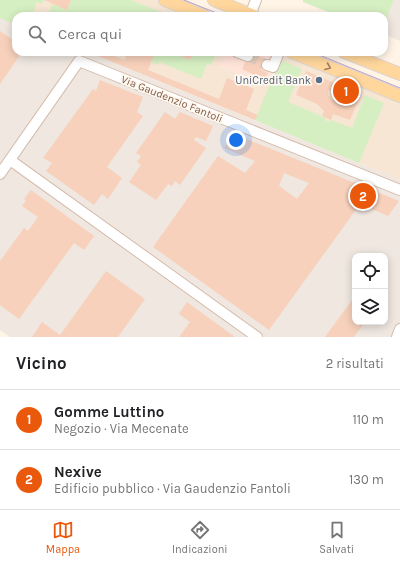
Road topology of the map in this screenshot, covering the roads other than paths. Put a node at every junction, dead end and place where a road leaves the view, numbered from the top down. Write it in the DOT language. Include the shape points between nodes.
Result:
graph roads {
  1 [pos="165,0"];
  2 [pos="214,0"];
  3 [pos="256,0"];
  4 [pos="194,12"];
  5 [pos="244,12"];
  6 [pos="253,12"];
  7 [pos="276,56"];
  8 [pos="302,56"];
  9 [pos="354,56"];
  10 [pos="270,66"];
  11 [pos="400,74"];
  12 [pos="400,96"];
  13 [pos="10,160"];
  14 [pos="0,174"];
  15 [pos="400,190"];
  16 [pos="258,337"];
  1 -- 4 [label="main road"];
  2 -- 5 [label="main road"];
  3 -- 6 [label="street"];
  7 -- 10 [label="street"];
  8 -- 12 [label="main road, one-way"];
  9 -- 11 [label="main road"];
  13 -- 14 [label="street, Via Gaudenzio Fantoli"];
  13 -- 15 [label="street, Via Gaudenzio Fantoli" via="79,61"];
  13 -- 16 [label="street"];
}
